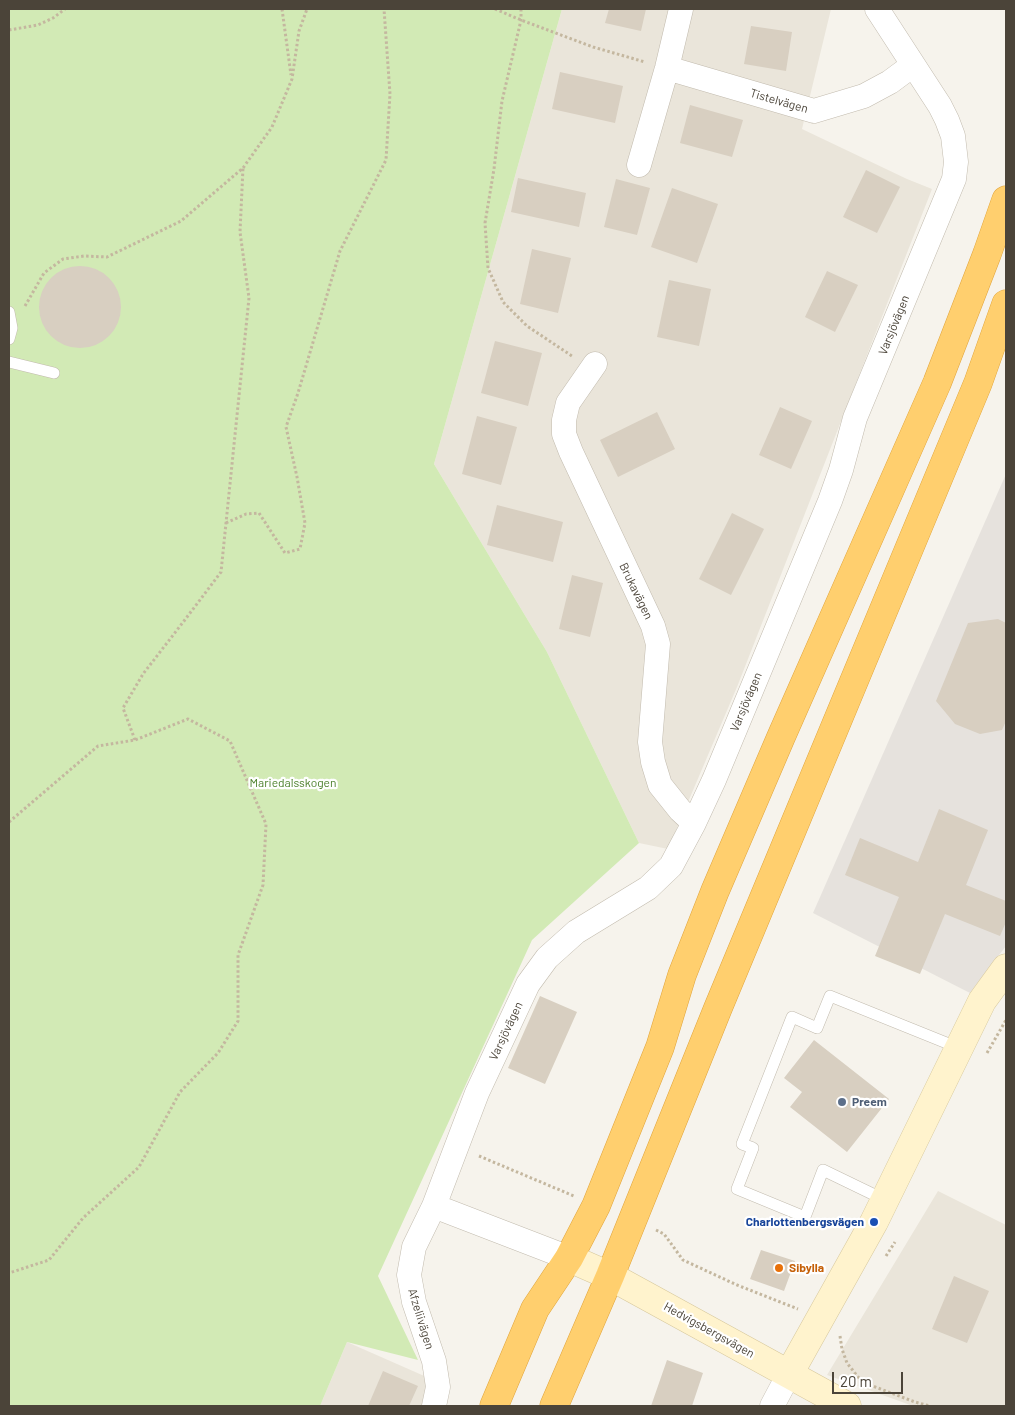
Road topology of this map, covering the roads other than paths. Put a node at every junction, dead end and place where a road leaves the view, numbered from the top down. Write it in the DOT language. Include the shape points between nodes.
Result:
graph roads {
  1 [pos="681,9"];
  2 [pos="877,9"];
  3 [pos="913,65"];
  4 [pos="667,68"];
  5 [pos="639,165"];
  6 [pos="1006,200"];
  7 [pos="1006,304"];
  8 [pos="9,312"];
  9 [pos="10,334"];
  10 [pos="9,362"];
  11 [pos="596,364"];
  12 [pos="54,373"];
  13 [pos="694,823"];
  14 [pos="1006,968"];
  15 [pos="959,1048"];
  16 [pos="885,1200"];
  17 [pos="434,1206"];
  18 [pos="569,1258"];
  19 [pos="610,1276"];
  20 [pos="789,1374"];
  21 [pos="434,1406"];
  22 [pos="494,1406"];
  23 [pos="554,1406"];
  24 [pos="772,1406"];
  25 [pos="848,1406"];
  1 -- 4 [label="street"];
  2 -- 3 [label="street, Varsjövägen"];
  3 -- 4 [label="street, Tistelvägen" via="864,96 814,111"];
  3 -- 13 [label="street, Varsjövägen" via="940,106 953,136 954,179 855,418 830,501"];
  4 -- 5 [label="street"];
  6 -- 18 [label="highway" via="937,384 715,891 682,975 660,1047 596,1206"];
  7 -- 19 [label="highway" via="978,383"];
  8 -- 9 [label="lane"];
  10 -- 12 [label="lane"];
  11 -- 13 [label="street, Brukavägen" via="568,403 564,434 653,626 658,644 650,742 653,762 660,785"];
  13 -- 17 [label="street, Varsjövägen" via="671,866 648,888 576,932 547,958 528,984 477,1094"];
  14 -- 15 [label="street" via="982,1001"];
  15 -- 16 [label="street"];
  15 -- 16 [label="lane" via="830,996 817,1028 792,1016 742,1144 753,1148 737,1188 805,1217 823,1170"];
  16 -- 20 [label="street"];
  17 -- 18 [label="street"];
  17 -- 21 [label="street, Afzeliivägen" via="414,1247 409,1275 414,1302 434,1360 438,1387"];
  18 -- 19 [label="street, Hedvigsbergsvägen"];
  18 -- 22 [label="highway" via="535,1309"];
  19 -- 20 [label="street, Hedvigsbergsvägen"];
  19 -- 23 [label="highway"];
  20 -- 24 [label="street"];
  20 -- 25 [label="street, Hedvigsbergsvägen"];
}
